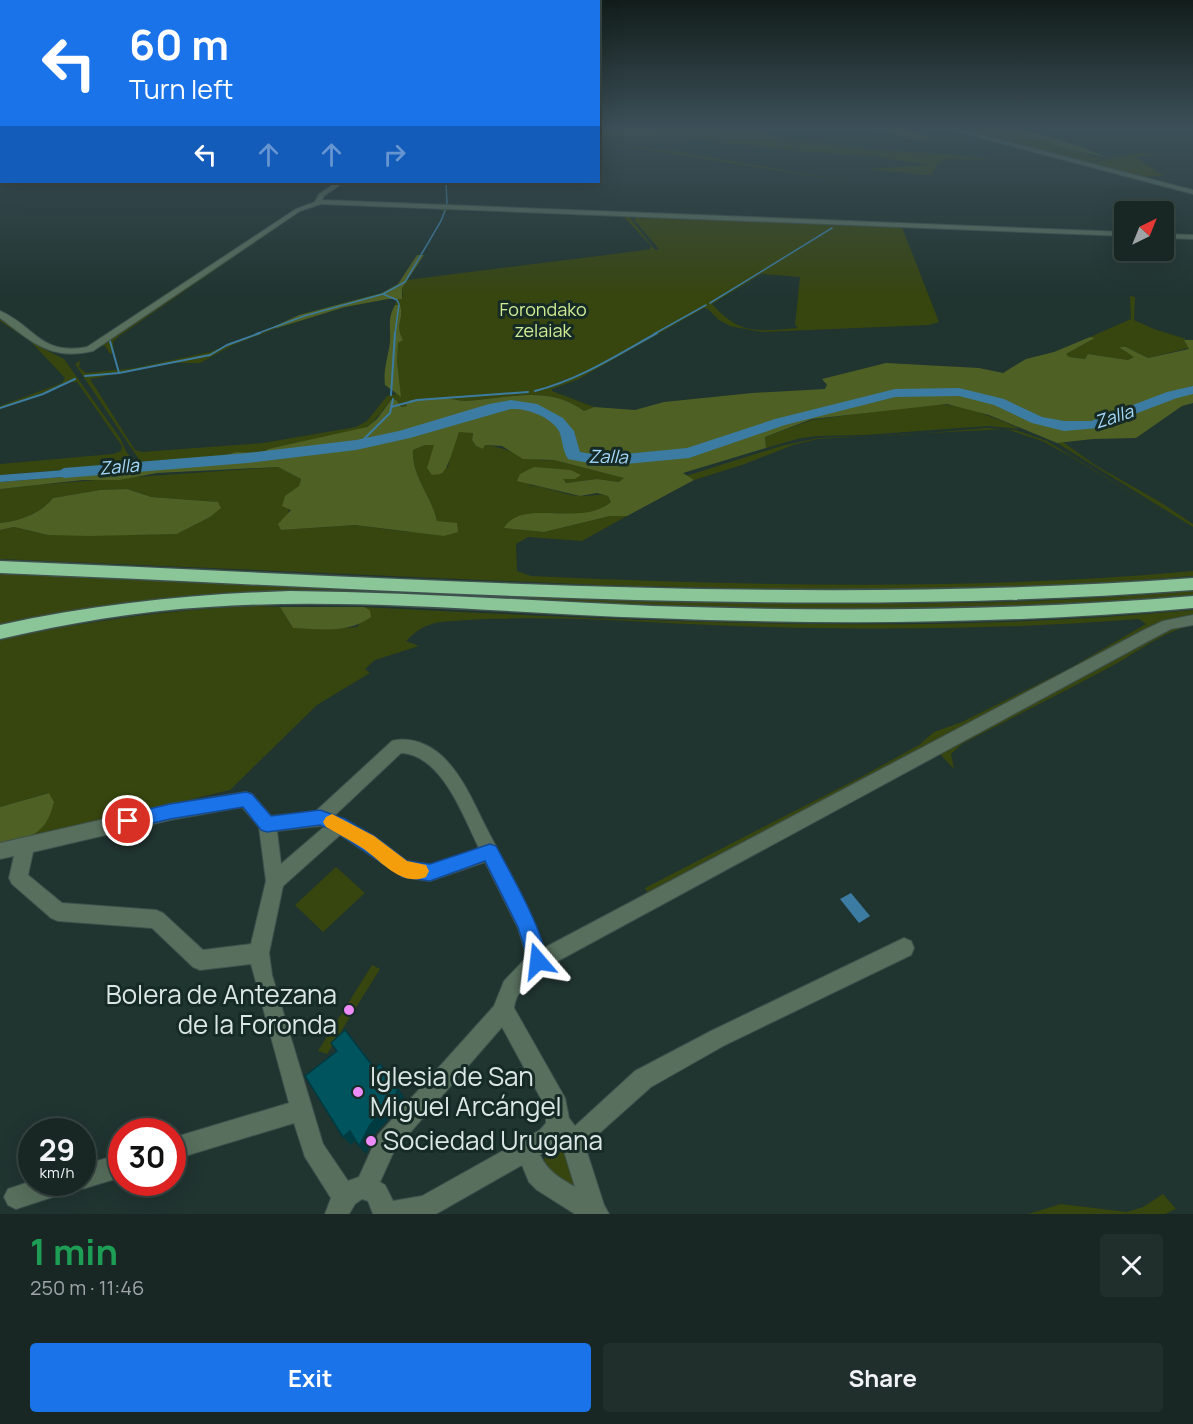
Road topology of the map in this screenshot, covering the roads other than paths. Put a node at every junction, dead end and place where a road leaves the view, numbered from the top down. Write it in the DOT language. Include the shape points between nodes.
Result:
graph roads {
  1 [pos="338,184"];
  2 [pos="1160,184"];
  3 [pos="1193,192"];
  4 [pos="318,202"];
  5 [pos="1114,234"];
  6 [pos="1174,236"];
  7 [pos="1193,237"];
  8 [pos="0,314"];
  9 [pos="0,567"];
  10 [pos="1193,584"];
  11 [pos="1193,602"];
  12 [pos="1193,620"];
  13 [pos="0,632"];
  14 [pos="320,818"];
  15 [pos="267,824"];
  16 [pos="339,825"];
  17 [pos="25,846"];
  18 [pos="0,851"];
  19 [pos="490,852"];
  20 [pos="274,881"];
  21 [pos="904,948"];
  22 [pos="259,953"];
  23 [pos="538,961"];
  24 [pos="504,1010"];
  25 [pos="302,1110"];
  26 [pos="558,1122"];
  27 [pos="573,1142"];
  28 [pos="186,1145"];
  29 [pos="526,1149"];
  30 [pos="366,1187"];
  31 [pos="19,1196"];
  32 [pos="16,1197"];
  33 [pos="341,1206"];
  34 [pos="596,1212"];
  35 [pos="387,1214"];
  1 -- 4 [label="street" via="321,195"];
  2 -- 3 [label="street"];
  4 -- 5 [label="street"];
  4 -- 8 [label="street" via="298,210 90,349 64,354 51,350"];
  6 -- 7 [label="street"];
  9 -- 10 [label="highway" via="808,598 1053,594"];
  11 -- 13 [label="highway" via="1063,612 803,616 357,599 249,599 130,608"];
  12 -- 23 [label="street" via="1149,634"];
  14 -- 15 [label="street"];
  14 -- 16 [label="street"];
  14 -- 19 [label="street" via="398,746 415,747 436,760 454,782"];
  15 -- 17 [label="street" via="246,799 170,812"];
  15 -- 20 [label="street"];
  16 -- 19 [label="street" via="403,869 430,873"];
  16 -- 20 [label="street"];
  17 -- 18 [label="street"];
  17 -- 22 [label="street" via="18,878 58,912 156,919 200,960"];
  19 -- 23 [label="street" via="527,925"];
  20 -- 22 [label="street"];
  21 -- 27 [label="street" via="643,1079"];
  22 -- 25 [label="street"];
  23 -- 24 [label="street" via="522,973 504,1002"];
  24 -- 26 [label="street" via="557,1106"];
  24 -- 30 [label="street" via="386,1143"];
  25 -- 28 [label="street"];
  25 -- 33 [label="street" via="313,1149"];
  26 -- 27 [label="street"];
  26 -- 29 [label="street" via="548,1137"];
  27 -- 34 [label="street"];
  29 -- 34 [label="street" via="545,1182"];
  29 -- 35 [label="street" via="425,1207"];
  30 -- 33 [label="street" via="355,1189"];
  30 -- 35 [label="street" via="377,1191"];
  31 -- 32 [label="street"];
}
